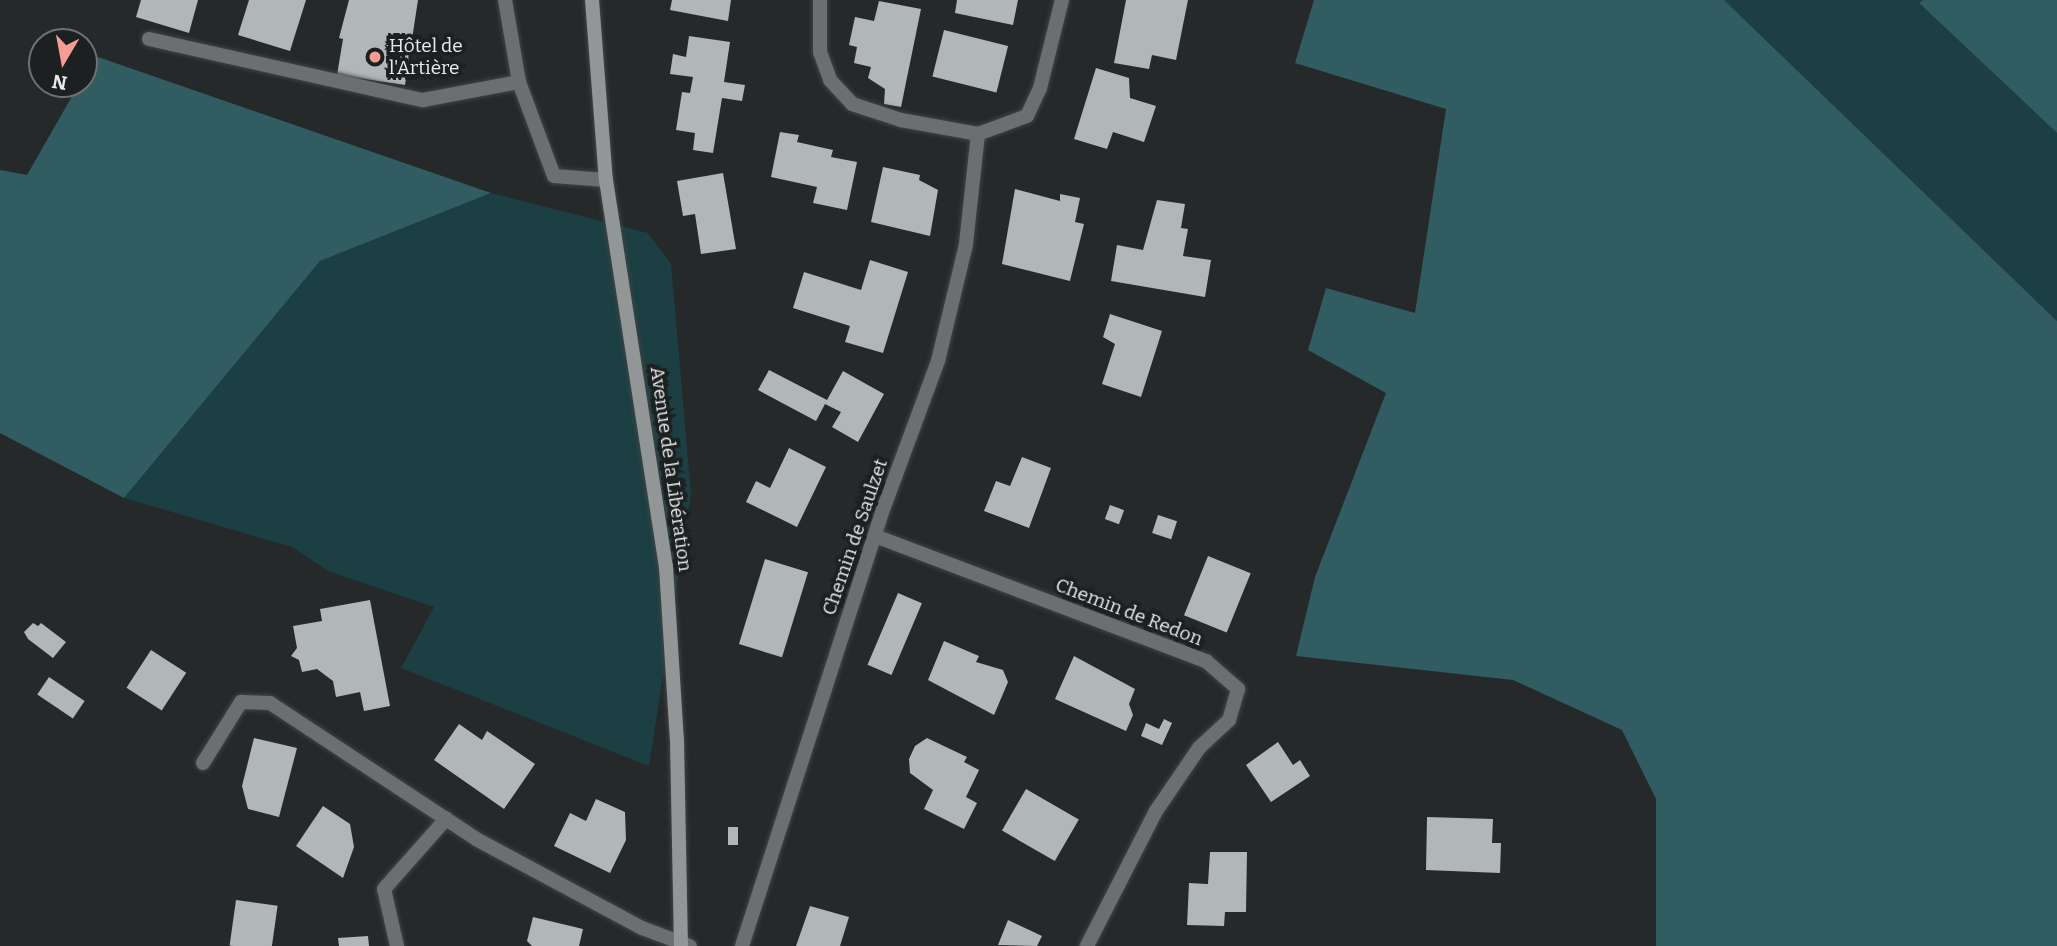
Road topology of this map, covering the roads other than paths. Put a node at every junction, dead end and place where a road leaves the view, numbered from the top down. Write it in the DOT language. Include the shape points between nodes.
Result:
graph roads {
  1 [pos="505,0"];
  2 [pos="592,0"];
  3 [pos="820,0"];
  4 [pos="1062,0"];
  5 [pos="149,39"];
  6 [pos="519,82"];
  7 [pos="978,134"];
  8 [pos="606,180"];
  9 [pos="874,536"];
  10 [pos="203,763"];
  11 [pos="446,819"];
  12 [pos="684,945"];
  13 [pos="397,946"];
  14 [pos="743,946"];
  15 [pos="1087,946"];
  1 -- 6 [label="street"];
  2 -- 8 [label="main road, Avenue de la Libération"];
  3 -- 7 [label="street" via="820,52 830,80 852,104 901,120"];
  4 -- 7 [label="street" via="1040,88 1027,116"];
  5 -- 6 [label="street" via="423,100"];
  6 -- 8 [label="street" via="554,176"];
  7 -- 9 [label="street, Chemin de Saulzet" via="966,244 938,361"];
  8 -- 12 [label="main road, Avenue de la Libération" via="666,567"];
  9 -- 14 [label="street, Chemin de Saulzet"];
  9 -- 15 [label="street, Chemin de Redon" via="1206,661 1238,689 1229,720 1199,748 1156,811"];
  10 -- 11 [label="street" via="241,702 270,703"];
  11 -- 12 [label="street" via="642,928"];
  11 -- 13 [label="street" via="384,890"];
}
